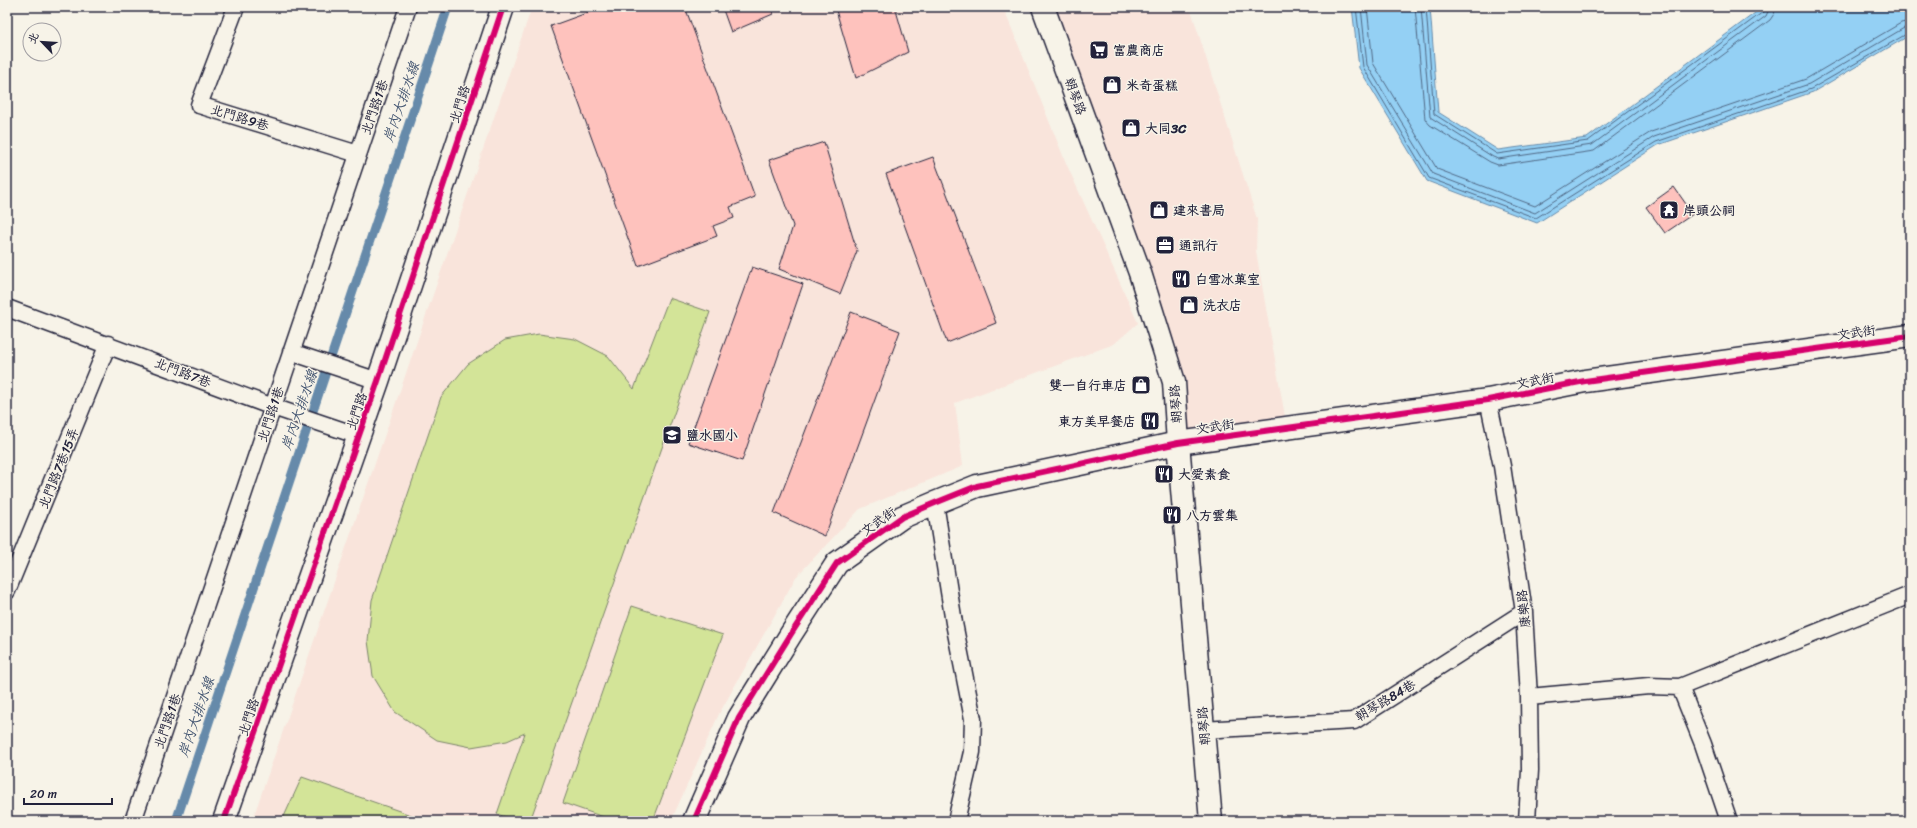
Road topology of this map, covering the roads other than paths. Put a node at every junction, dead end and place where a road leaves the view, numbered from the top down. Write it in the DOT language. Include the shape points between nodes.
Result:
graph roads {
  1 [pos="236,7"];
  2 [pos="408,7"];
  3 [pos="503,7"];
  4 [pos="1043,7"];
  5 [pos="358,154"];
  6 [pos="7,308"];
  7 [pos="1910,336"];
  8 [pos="108,344"];
  9 [pos="291,352"];
  10 [pos="378,381"];
  11 [pos="1488,400"];
  12 [pos="273,407"];
  13 [pos="359,436"];
  14 [pos="1178,443"];
  15 [pos="936,503"];
  16 [pos="7,591"];
  17 [pos="1910,596"];
  18 [pos="1524,612"];
  19 [pos="1680,687"];
  20 [pos="1529,697"];
  21 [pos="1203,730"];
  22 [pos="133,821"];
  23 [pos="224,821"];
  24 [pos="694,821"];
  25 [pos="956,821"];
  26 [pos="1211,821"];
  27 [pos="1527,821"];
  28 [pos="1730,821"];
  1 -- 5 [label="lane, 北門路9巷" via="199,104"];
  2 -- 5 [label="lane, 北門路1巷"];
  3 -- 10 [label="street, 北門路"];
  4 -- 14 [label="street, 朝琴路" via="1140,272 1174,382"];
  5 -- 9 [label="lane, 北門路1巷"];
  6 -- 8 [label="lane, 北門路7巷"];
  7 -- 11 [label="street, 文武街" via="1585,381"];
  8 -- 12 [label="lane, 北門路7巷"];
  8 -- 16 [label="lane, 北門路7巷15弄"];
  9 -- 10 [label="lane"];
  9 -- 12 [label="lane, 北門路1巷"];
  10 -- 13 [label="street, 北門路"];
  11 -- 14 [label="street, 文武街"];
  11 -- 18 [label="lane, 康樂路" via="1502,466"];
  12 -- 13 [label="lane, 北門路7巷"];
  12 -- 22 [label="lane, 北門路1巷"];
  13 -- 23 [label="street, 北門路"];
  14 -- 15 [label="street, 文武街" via="977,486"];
  14 -- 21 [label="street, 朝琴路"];
  15 -- 24 [label="street, 文武街" via="902,517 837,563 739,718"];
  15 -- 25 [label="lane" via="954,623 973,719 972,752"];
  17 -- 19 [label="lane"];
  18 -- 20 [label="lane, 康樂路"];
  18 -- 21 [label="lane, 朝琴路84巷" via="1354,720"];
  19 -- 20 [label="lane" via="1648,686"];
  19 -- 28 [label="lane"];
  20 -- 27 [label="lane, 康樂路" via="1530,770"];
  21 -- 26 [label="street, 朝琴路"];
}
